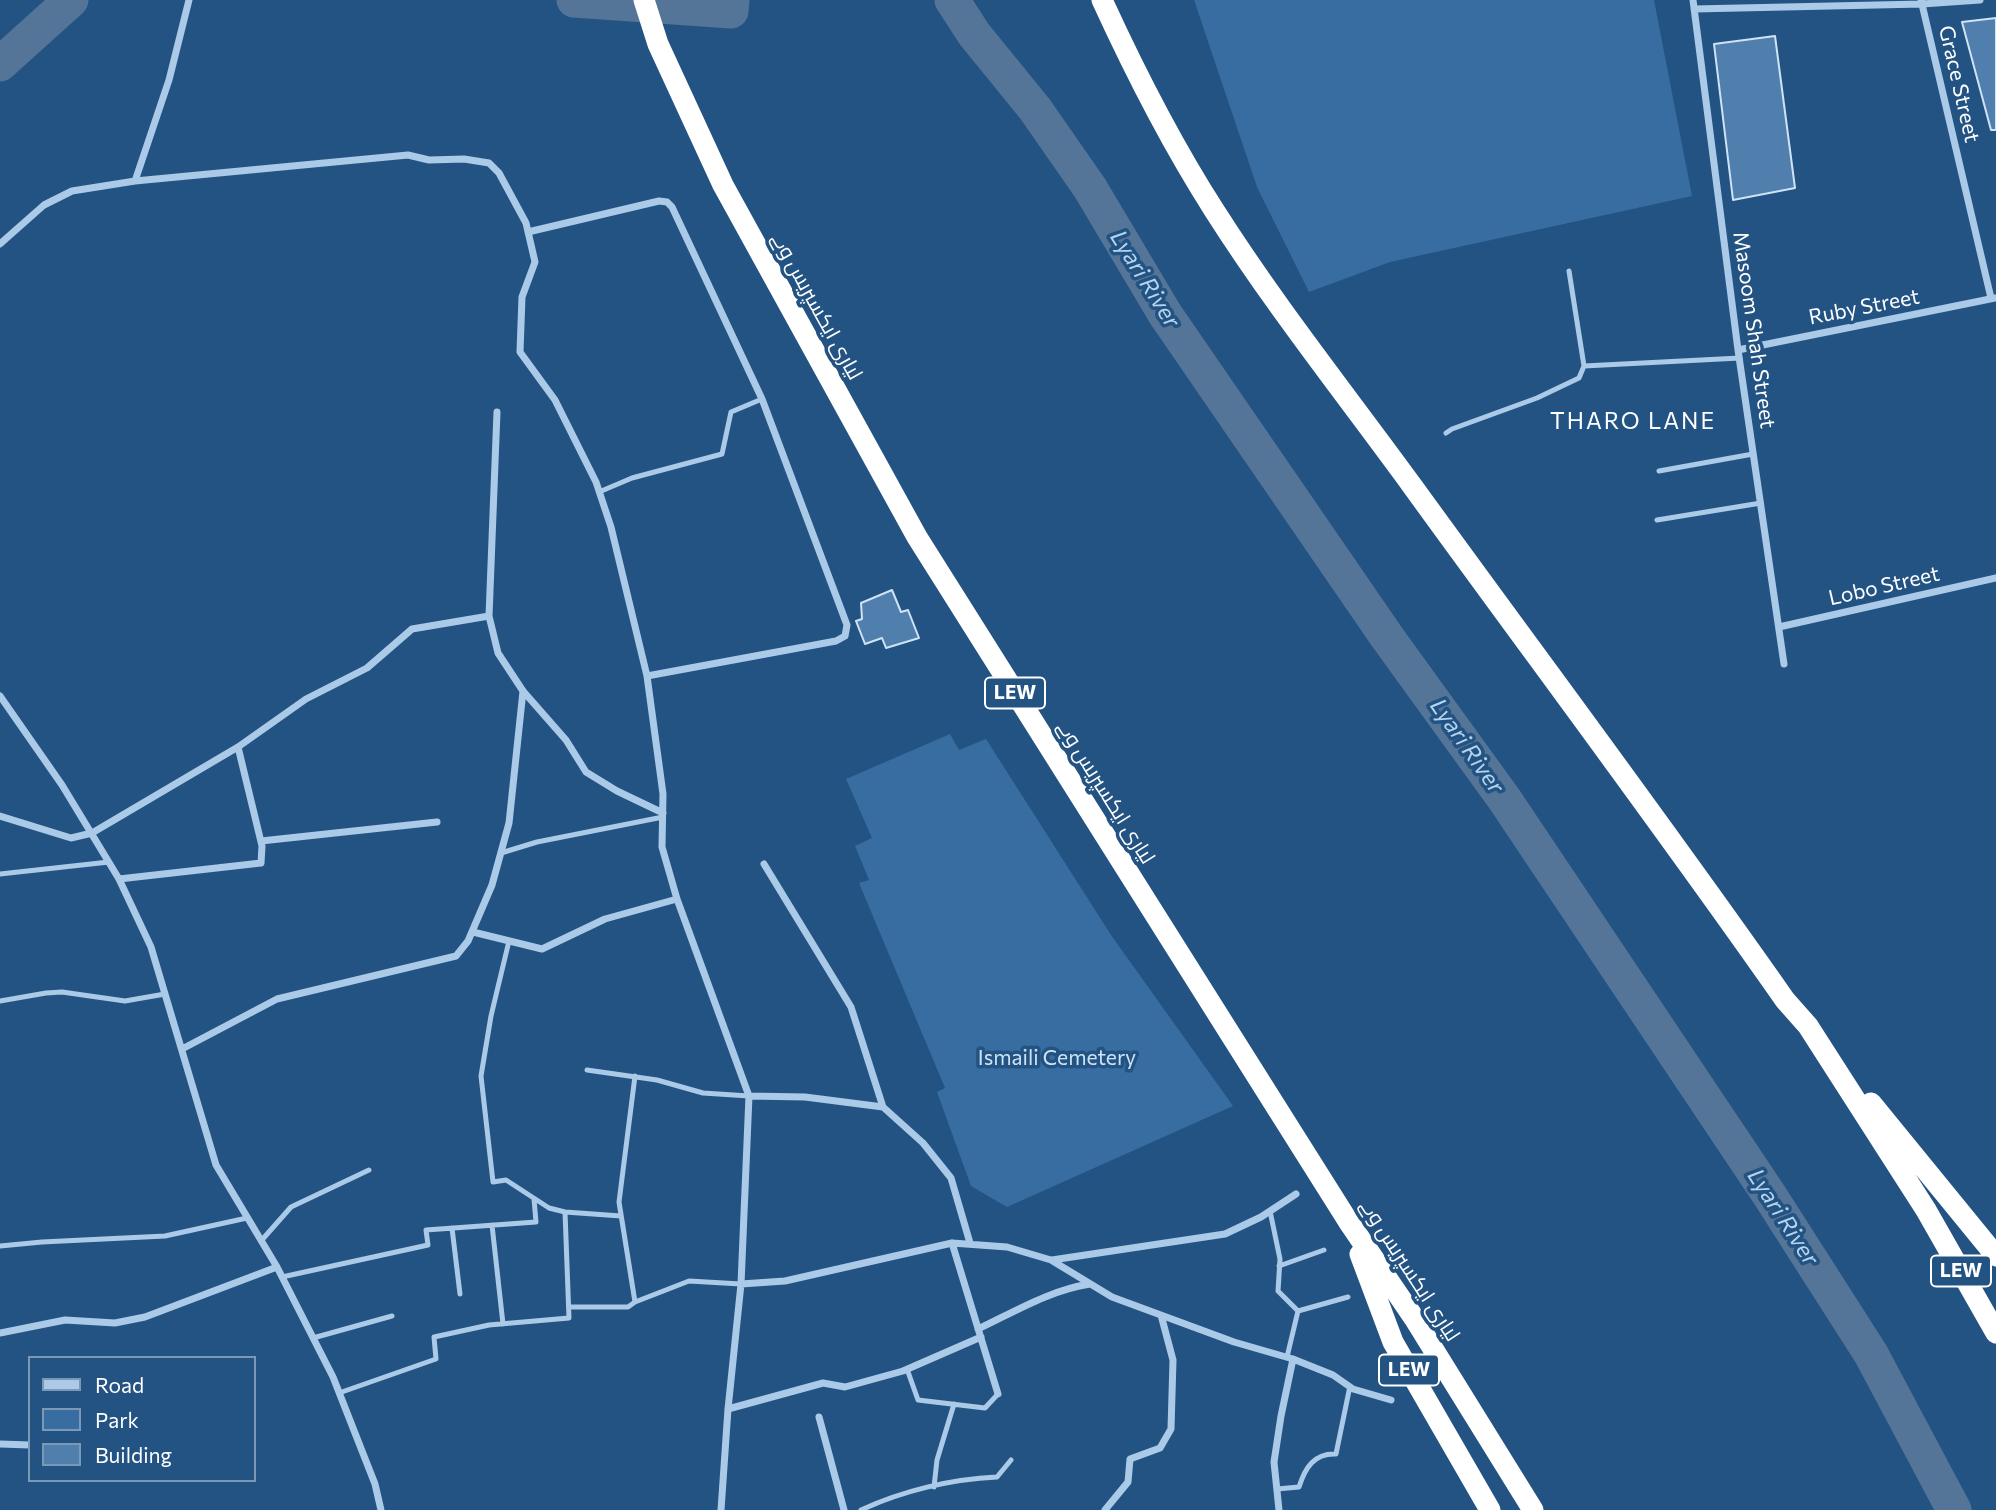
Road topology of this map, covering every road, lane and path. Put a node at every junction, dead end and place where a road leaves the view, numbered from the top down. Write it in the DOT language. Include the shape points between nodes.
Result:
graph roads {
  1 [pos="189,0"];
  2 [pos="644,0"];
  3 [pos="1102,0"];
  4 [pos="1980,0"];
  5 [pos="1921,2"];
  6 [pos="1693,4"];
  7 [pos="135,181"];
  8 [pos="528,232"];
  9 [pos="0,244"];
  10 [pos="1569,271"];
  11 [pos="1994,298"];
  12 [pos="1739,354"];
  13 [pos="1584,366"];
  14 [pos="762,399"];
  15 [pos="497,412"];
  16 [pos="1446,433"];
  17 [pos="1753,454"];
  18 [pos="1659,471"];
  19 [pos="599,492"];
  20 [pos="1761,503"];
  21 [pos="1657,520"];
  22 [pos="1996,578"];
  23 [pos="489,616"];
  24 [pos="1779,627"];
  25 [pos="1784,664"];
  26 [pos="647,676"];
  27 [pos="523,691"];
  28 [pos="0,696"];
  29 [pos="238,747"];
  30 [pos="663,815"];
  31 [pos="0,816"];
  32 [pos="437,822"];
  33 [pos="92,833"];
  34 [pos="261,841"];
  35 [pos="500,853"];
  36 [pos="109,862"];
  37 [pos="764,864"];
  38 [pos="0,874"];
  39 [pos="119,878"];
  40 [pos="677,898"];
  41 [pos="472,932"];
  42 [pos="509,941"];
  43 [pos="165,994"];
  44 [pos="0,1001"];
  45 [pos="1808,1026"];
  46 [pos="182,1049"];
  47 [pos="587,1070"];
  48 [pos="635,1076"];
  49 [pos="749,1096"];
  50 [pos="883,1107"];
  51 [pos="369,1170"];
  52 [pos="1296,1194"];
  53 [pos="534,1199"];
  54 [pos="1270,1211"];
  55 [pos="565,1212"];
  56 [pos="621,1216"];
  57 [pos="247,1218"];
  58 [pos="1348,1221"];
  59 [pos="492,1225"];
  60 [pos="452,1228"];
  61 [pos="261,1241"];
  62 [pos="952,1243"];
  63 [pos="970,1243"];
  64 [pos="0,1246"];
  65 [pos="1324,1250"];
  66 [pos="1996,1255"];
  67 [pos="1051,1260"];
  68 [pos="1279,1266"];
  69 [pos="277,1267"];
  70 [pos="282,1277"];
  71 [pos="741,1284"];
  72 [pos="1091,1284"];
  73 [pos="460,1294"];
  74 [pos="1348,1297"];
  75 [pos="635,1302"];
  76 [pos="569,1307"];
  77 [pos="1297,1311"];
  78 [pos="1161,1315"];
  79 [pos="392,1316"];
  80 [pos="503,1324"];
  81 [pos="979,1333"];
  82 [pos="1996,1333"];
  83 [pos="0,1334"];
  84 [pos="313,1338"];
  85 [pos="1290,1358"];
  86 [pos="907,1369"];
  87 [pos="1350,1386"];
  88 [pos="340,1392"];
  89 [pos="998,1394"];
  90 [pos="1391,1400"];
  91 [pos="954,1404"];
  92 [pos="728,1409"];
  93 [pos="819,1417"];
  94 [pos="0,1444"];
  95 [pos="28,1445"];
  96 [pos="1011,1460"];
  97 [pos="934,1487"];
  98 [pos="1277,1489"];
  99 [pos="382,1510"];
  100 [pos="721,1510"];
  101 [pos="844,1510"];
  102 [pos="861,1510"];
  103 [pos="1105,1510"];
  104 [pos="1279,1510"];
  105 [pos="1490,1510"];
  106 [pos="1533,1510"];
  1 -- 7 [label="street" via="169,80"];
  2 -- 58 [label="highway, لیاری ایکسپریس وے / LEW" via="658,44 723,185 917,537"];
  3 -- 45 [label="highway, LEW" via="1178,150 1251,266"];
  4 -- 5 [label="street"];
  5 -- 6 [label="street"];
  5 -- 11 [label="street, Grace Street"];
  6 -- 12 [label="street, Masoom Shah Street"];
  7 -- 8 [label="street" via="408,155 464,159 489,163 499,173"];
  7 -- 9 [label="street" via="72,191 44,205"];
  8 -- 14 [label="street" via="667,202"];
  8 -- 19 [label="street" via="535,262 522,297 520,352 555,400"];
  10 -- 13 [label="lane"];
  11 -- 12 [label="street, Ruby Street"];
  12 -- 13 [label="lane"];
  12 -- 17 [label="street, Masoom Shah Street"];
  13 -- 16 [label="lane" via="1579,378"];
  14 -- 19 [label="lane" via="731,412 722,454 632,478"];
  14 -- 26 [label="street" via="847,625 845,636"];
  15 -- 23 [label="street"];
  17 -- 18 [label="lane"];
  17 -- 20 [label="street, Masoom Shah Street"];
  19 -- 26 [label="street"];
  20 -- 21 [label="lane"];
  20 -- 24 [label="street, Masoom Shah Street"];
  22 -- 24 [label="street, Lobo Street"];
  23 -- 27 [label="street" via="498,653"];
  23 -- 29 [label="street" via="412,629 367,668 306,699"];
  24 -- 25 [label="street, Masoom Shah Street"];
  26 -- 30 [label="street"];
  27 -- 30 [label="street" via="566,740 586,772"];
  27 -- 35 [label="street" via="509,823"];
  28 -- 33 [label="street"];
  29 -- 33 [label="street"];
  29 -- 34 [label="street"];
  30 -- 35 [label="lane"];
  30 -- 40 [label="street" via="662,848"];
  31 -- 33 [label="street" via="71,838"];
  32 -- 34 [label="street"];
  33 -- 36 [label="street"];
  34 -- 39 [label="street" via="261,863"];
  35 -- 41 [label="street"];
  36 -- 38 [label="lane"];
  36 -- 39 [label="street"];
  37 -- 50 [label="street" via="851,1007"];
  39 -- 43 [label="street" via="151,947"];
  40 -- 42 [label="street" via="605,919 542,949"];
  40 -- 49 [label="street"];
  41 -- 42 [label="street"];
  41 -- 46 [label="street" via="456,956 277,999"];
  42 -- 53 [label="lane" via="481,1076 484,1117 493,1182 506,1180"];
  43 -- 44 [label="lane" via="125,1001 62,992"];
  43 -- 46 [label="street"];
  45 -- 66 [label="highway, LEW"];
  45 -- 82 [label="highway, LEW" via="1926,1210"];
  46 -- 57 [label="street" via="216,1165"];
  47 -- 48 [label="lane"];
  48 -- 49 [label="lane" via="703,1093"];
  48 -- 56 [label="lane"];
  49 -- 50 [label="street" via="804,1097"];
  49 -- 71 [label="street"];
  50 -- 63 [label="street" via="923,1143 951,1178"];
  51 -- 61 [label="lane" via="291,1207"];
  52 -- 54 [label="street"];
  53 -- 55 [label="lane"];
  53 -- 59 [label="lane" via="536,1222"];
  54 -- 67 [label="street" via="1225,1234"];
  54 -- 68 [label="lane"];
  55 -- 56 [label="lane"];
  55 -- 76 [label="lane"];
  56 -- 75 [label="lane"];
  57 -- 61 [label="street"];
  57 -- 64 [label="lane" via="165,1236"];
  58 -- 105 [label="highway, LEW" via="1392,1342"];
  58 -- 106 [label="highway, لیاری ایکسپریس وے / LEW"];
  59 -- 60 [label="lane"];
  59 -- 80 [label="lane"];
  60 -- 70 [label="lane" via="426,1230 428,1245"];
  60 -- 73 [label="lane"];
  61 -- 69 [label="street"];
  62 -- 63 [label="street"];
  62 -- 71 [label="street" via="785,1281"];
  62 -- 81 [label="street"];
  63 -- 67 [label="street" via="1007,1247"];
  65 -- 68 [label="lane"];
  67 -- 72 [label="street"];
  68 -- 77 [label="lane" via="1278,1291"];
  69 -- 70 [label="street"];
  69 -- 83 [label="street" via="145,1317 115,1324 65,1320"];
  70 -- 84 [label="street"];
  71 -- 75 [label="lane" via="689,1281"];
  71 -- 92 [label="street"];
  72 -- 78 [label="street"];
  72 -- 81 [label="street" via="1052,1294"];
  74 -- 77 [label="lane"];
  75 -- 76 [label="lane" via="628,1307"];
  76 -- 80 [label="lane" via="569,1318"];
  77 -- 85 [label="lane"];
  78 -- 85 [label="street"];
  78 -- 103 [label="street" via="1173,1360 1171,1429 1160,1448 1130,1459 1128,1482"];
  79 -- 84 [label="lane"];
  80 -- 88 [label="lane" via="434,1337 436,1359"];
  81 -- 86 [label="street"];
  81 -- 89 [label="street"];
  84 -- 88 [label="street"];
  85 -- 87 [label="street"];
  85 -- 98 [label="street" via="1274,1462"];
  86 -- 91 [label="lane" via="918,1400"];
  86 -- 92 [label="street" via="845,1387 823,1383"];
  87 -- 90 [label="street"];
  87 -- 98 [label="lane" via="1336,1454 1325,1453 1305,1468 1298,1487"];
  88 -- 99 [label="street"];
  89 -- 91 [label="lane" via="985,1408"];
  91 -- 97 [label="lane"];
  92 -- 100 [label="street"];
  93 -- 101 [label="street"];
  94 -- 95 [label="street"];
  96 -- 97 [label="lane" via="997,1477"];
  97 -- 102 [label="lane"];
  98 -- 104 [label="street"];
}
